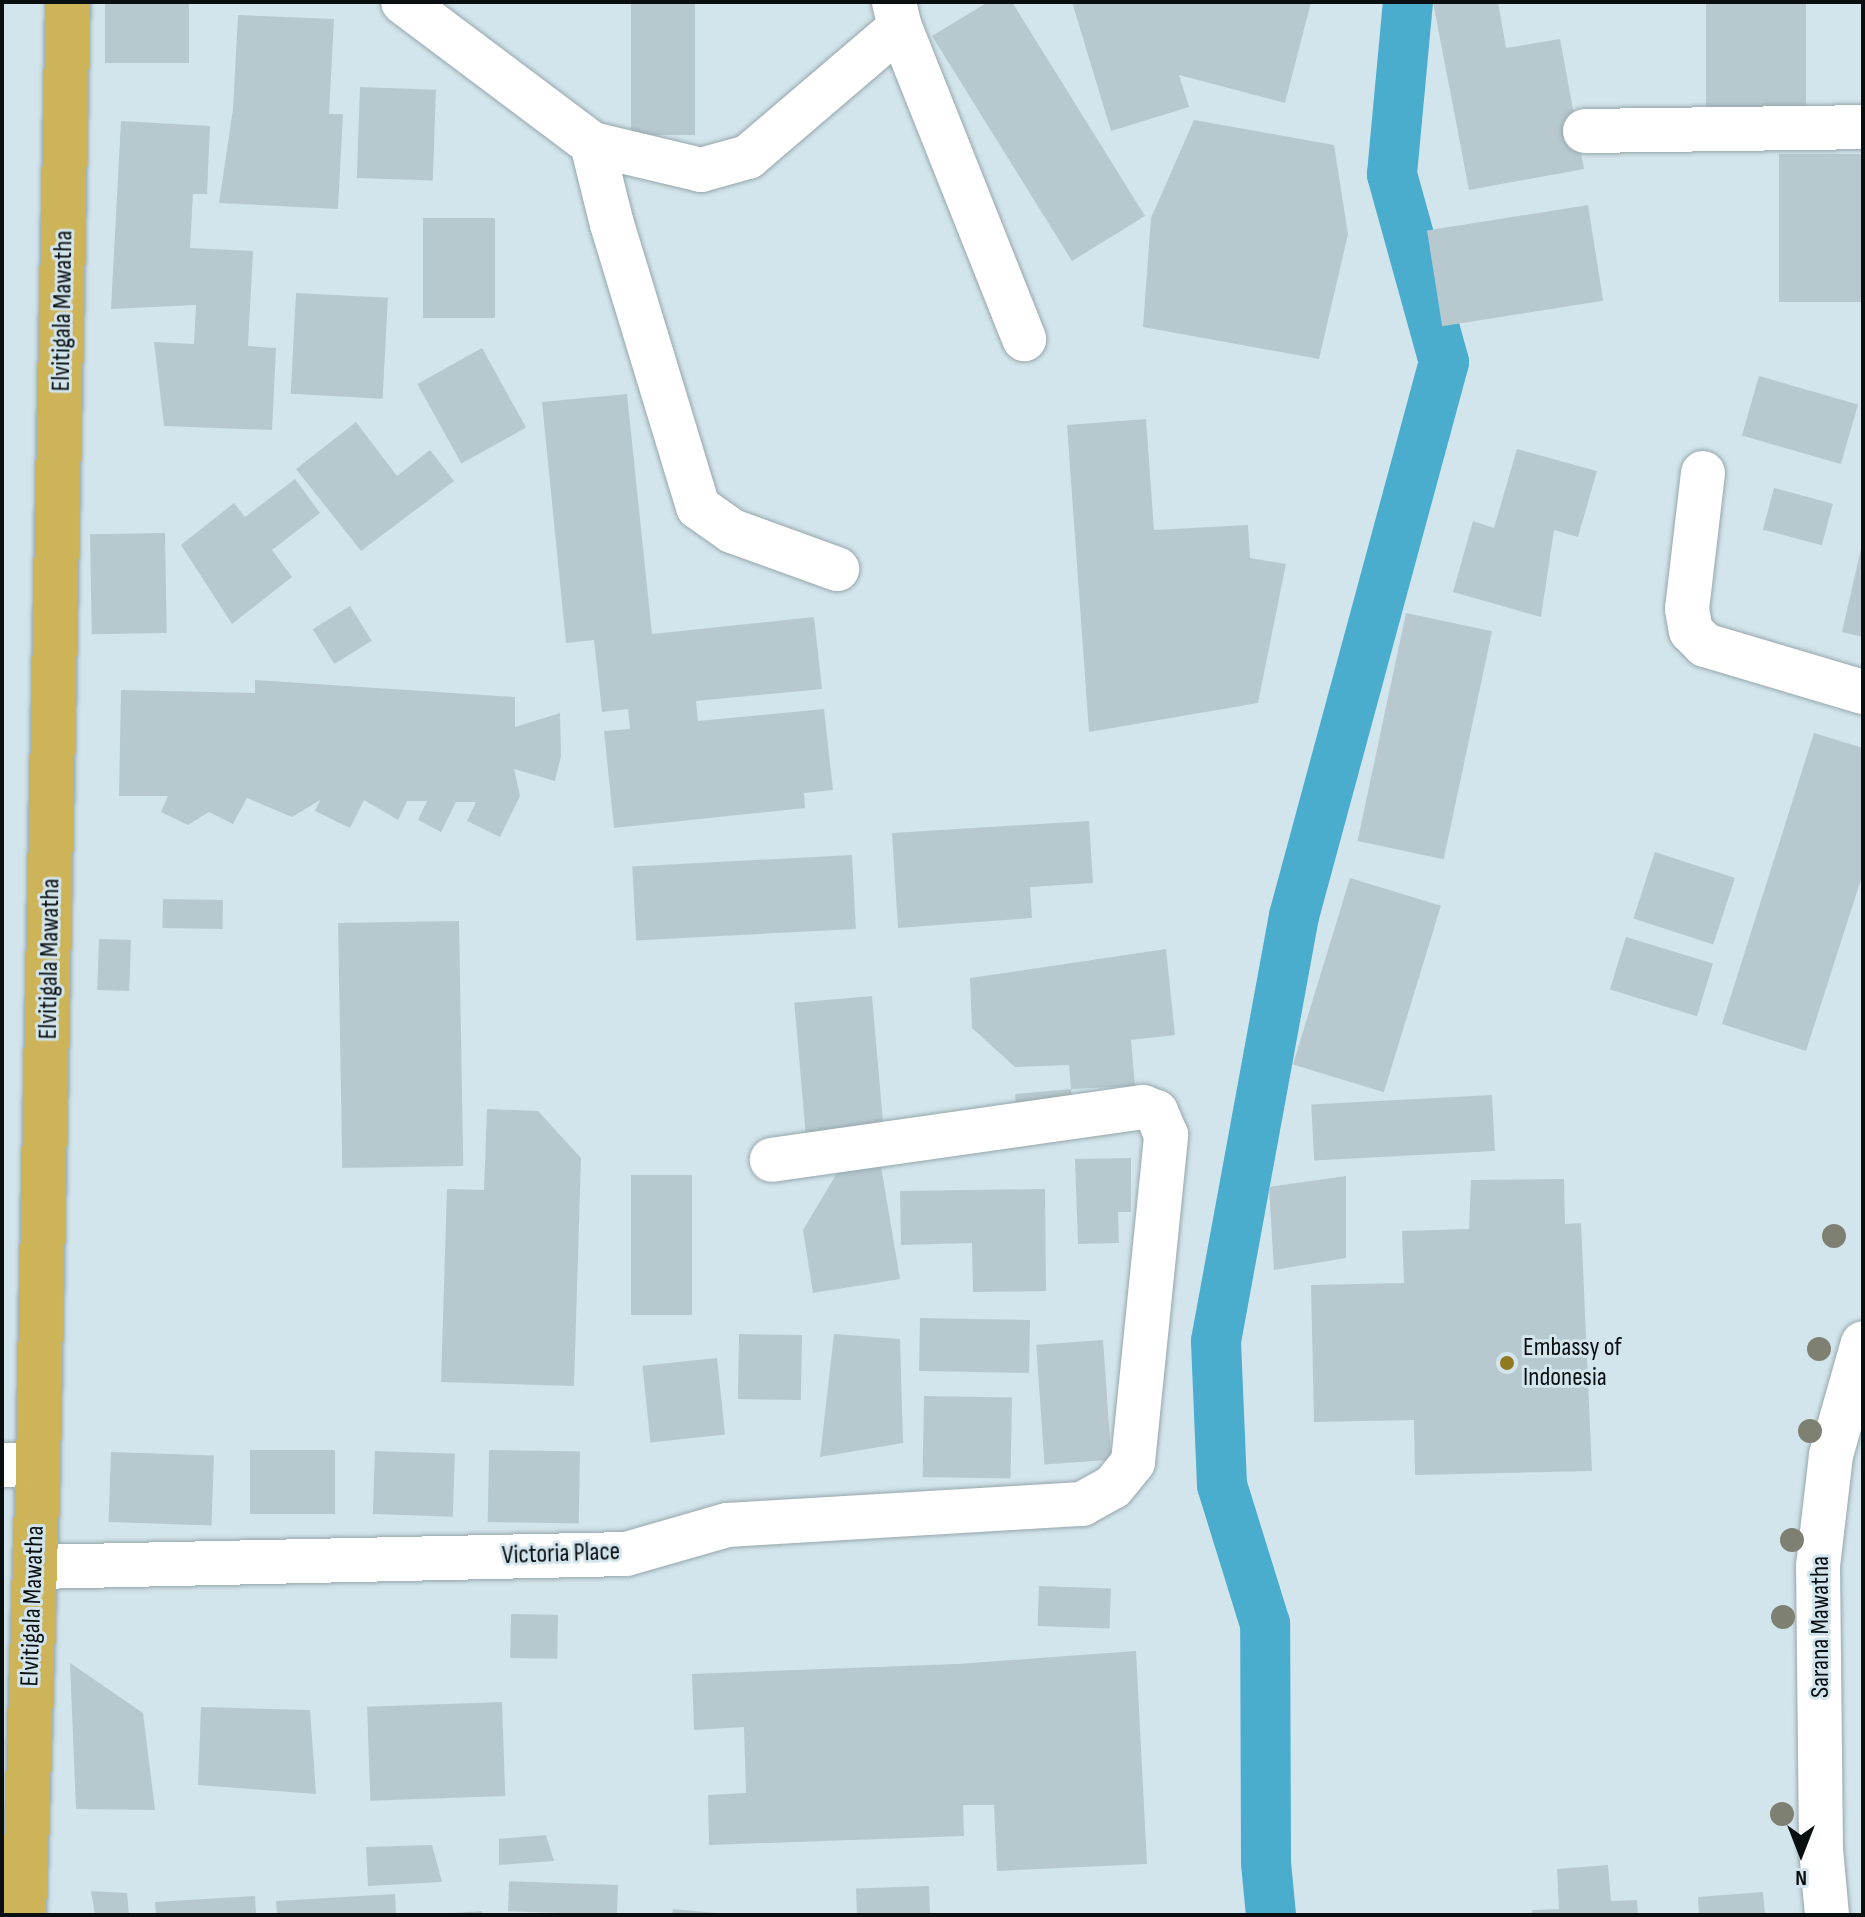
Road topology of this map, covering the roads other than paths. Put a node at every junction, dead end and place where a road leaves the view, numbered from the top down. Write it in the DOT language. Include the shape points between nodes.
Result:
graph roads {
  1 [pos="68,2"];
  2 [pos="403,2"];
  3 [pos="897,14"];
  4 [pos="1863,127"];
  5 [pos="1585,131"];
  6 [pos="592,144"];
  7 [pos="1024,339"];
  8 [pos="1703,473"];
  9 [pos="837,569"];
  10 [pos="1863,692"];
  11 [pos="772,1160"];
  12 [pos="1863,1343"];
  13 [pos="20,1465"];
  14 [pos="36,1567"];
  15 [pos="24,1915"];
  16 [pos="1827,1915"];
  1 -- 13 [label="highway, Elvitigala Mawatha"];
  2 -- 6 [label="street"];
  3 -- 6 [label="street" via="748,157 701,170"];
  3 -- 7 [label="street"];
  4 -- 5 [label="street"];
  6 -- 9 [label="street" via="698,507 732,531"];
  8 -- 10 [label="street" via="1687,609 1691,631 1705,645"];
  11 -- 14 [label="street, Victoria Place" via="1143,1107 1156,1112 1166,1135 1133,1462 1113,1487 1082,1504 727,1525 626,1554"];
  12 -- 16 [label="street, Sarana Mawatha" via="1831,1455 1818,1566 1821,1849"];
  13 -- 14 [label="highway, Elvitigala Mawatha"];
  14 -- 15 [label="highway, Elvitigala Mawatha"];
}
